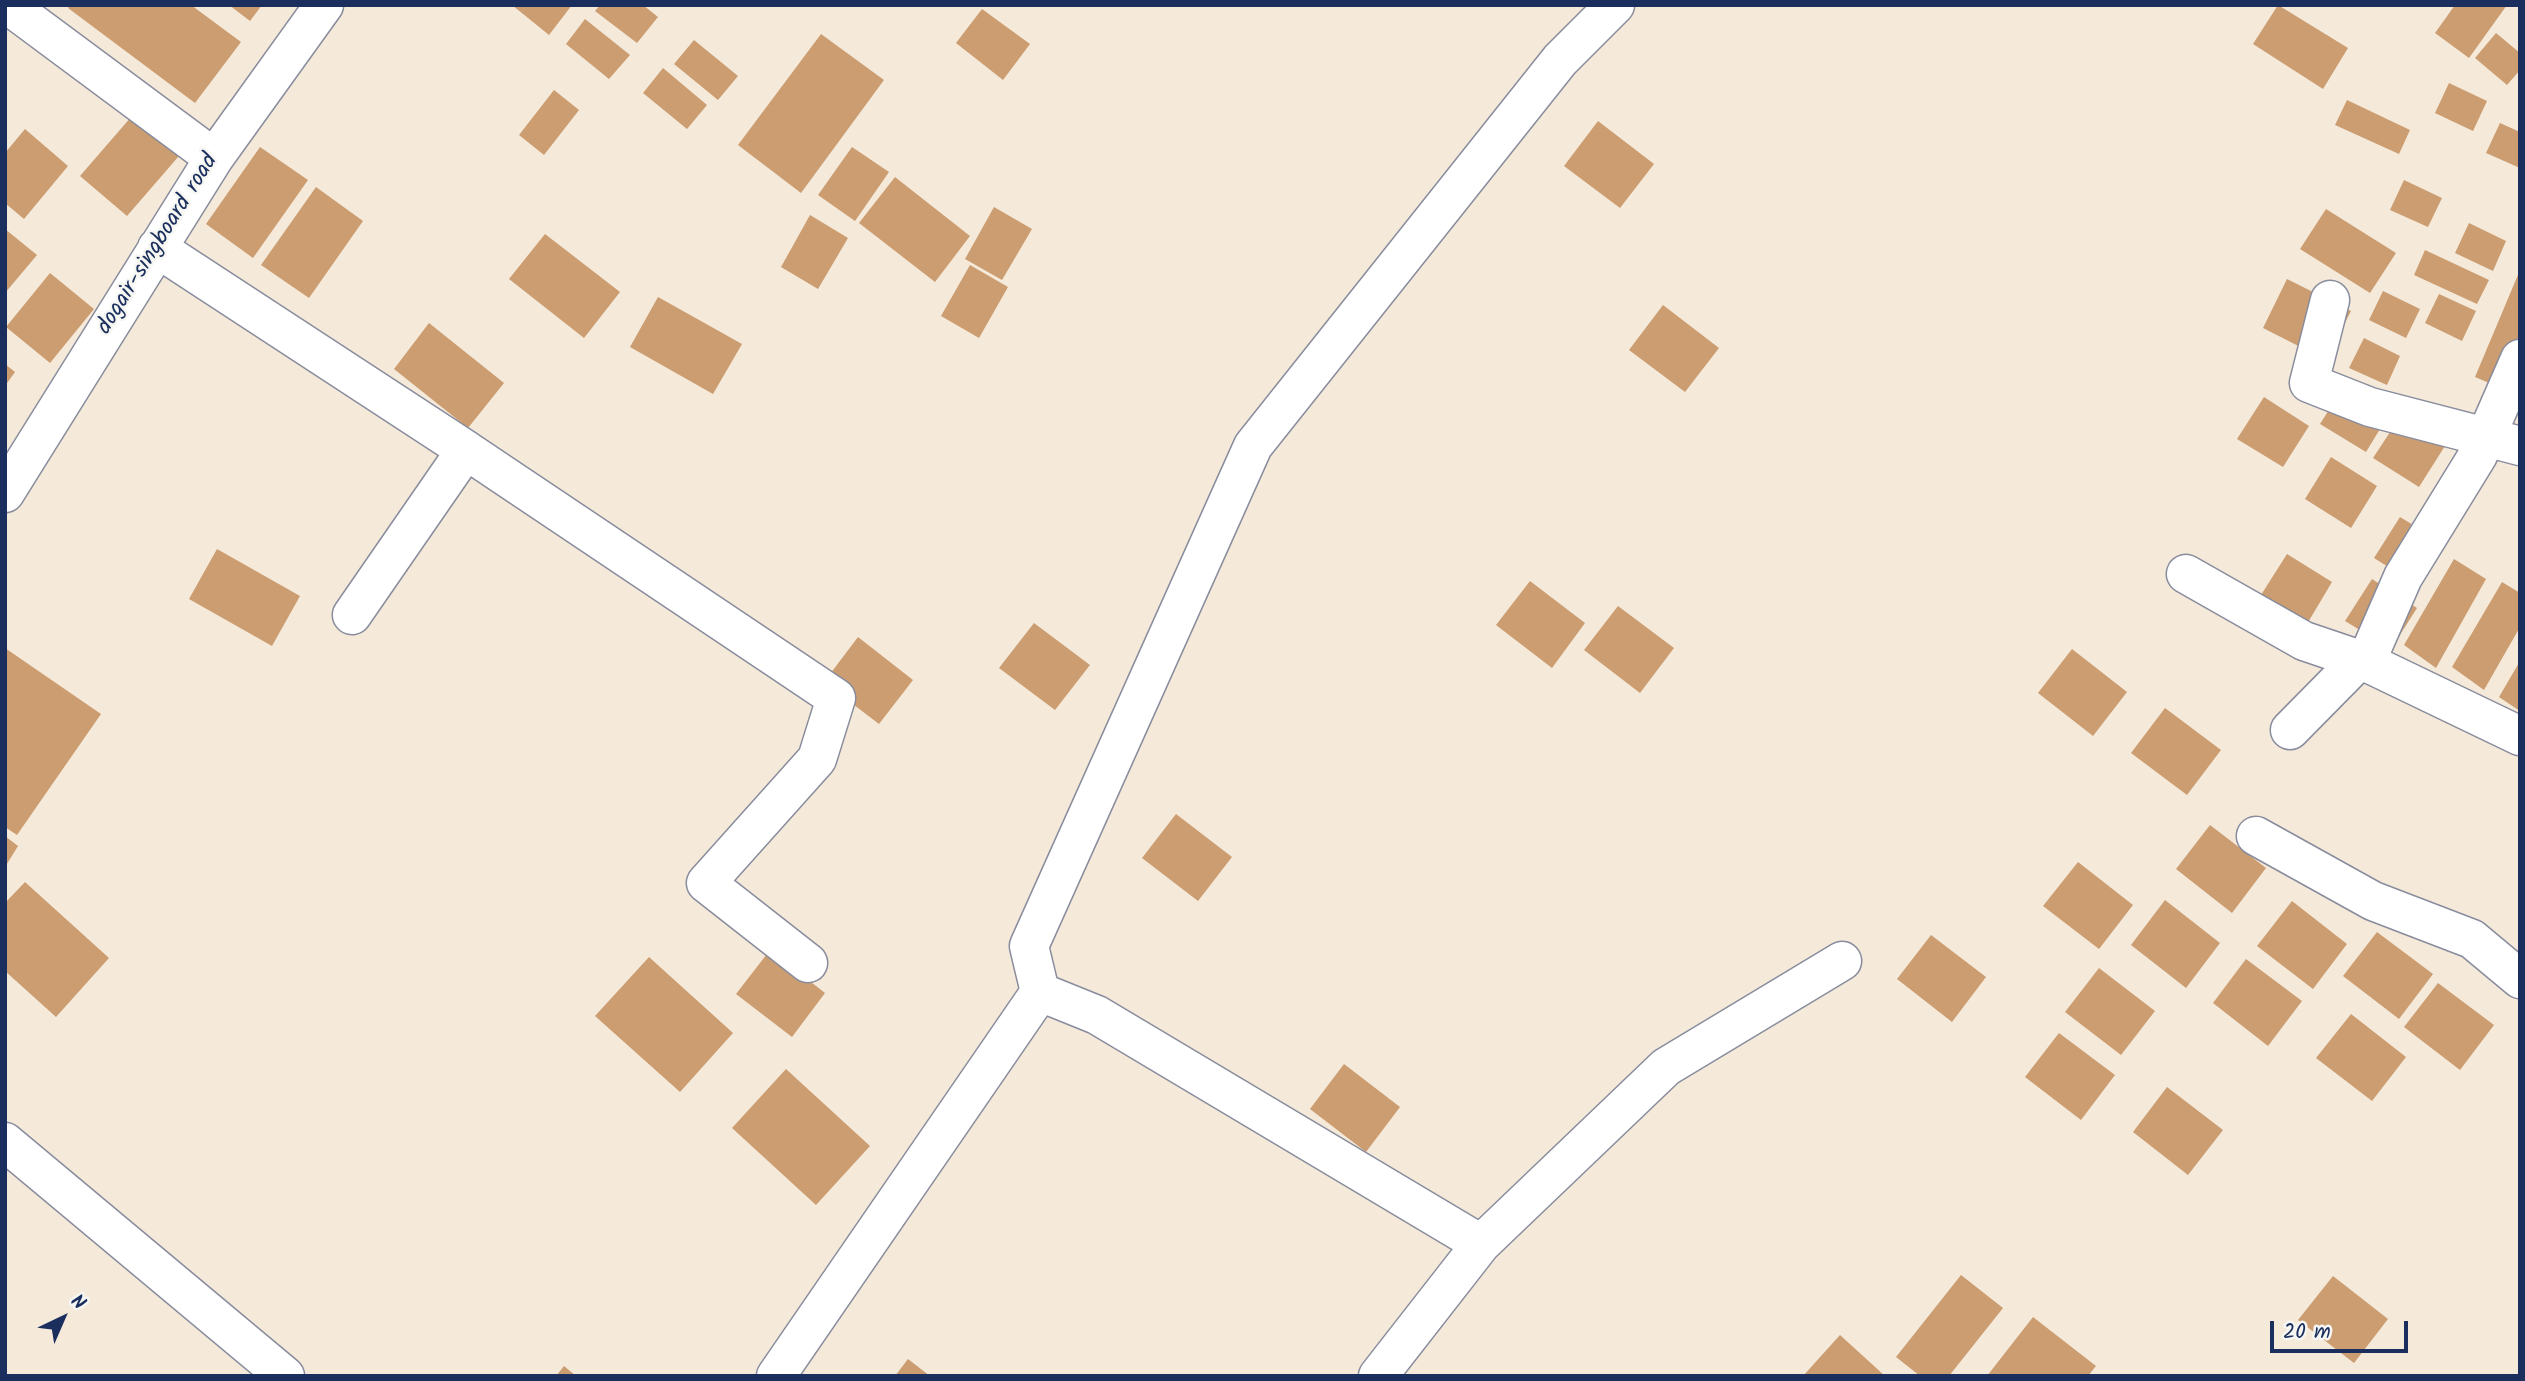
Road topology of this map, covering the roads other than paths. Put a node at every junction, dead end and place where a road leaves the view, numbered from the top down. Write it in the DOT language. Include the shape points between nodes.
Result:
graph roads {
  1 [pos="8,5"];
  2 [pos="324,5"];
  3 [pos="1615,5"];
  4 [pos="214,158"];
  5 [pos="157,248"];
  6 [pos="2330,300"];
  7 [pos="2520,359"];
  8 [pos="2520,446"];
  9 [pos="466,450"];
  10 [pos="5,493"];
  11 [pos="2186,574"];
  12 [pos="352,615"];
  13 [pos="2366,662"];
  14 [pos="2290,730"];
  15 [pos="2520,736"];
  16 [pos="2256,836"];
  17 [pos="1842,961"];
  18 [pos="807,963"];
  19 [pos="2520,979"];
  20 [pos="1040,992"];
  21 [pos="5,1142"];
  22 [pos="1481,1244"];
  23 [pos="285,1376"];
  24 [pos="776,1376"];
  25 [pos="1378,1376"];
  1 -- 4 [label="street"];
  2 -- 4 [label="street, dogair-singboard road"];
  3 -- 20 [label="street" via="1560,60 1253,446 1029,946"];
  4 -- 5 [label="street, dogair-singboard road"];
  5 -- 9 [label="street"];
  5 -- 10 [label="street, dogair-singboard road"];
  6 -- 8 [label="street" via="2309,383 2370,407"];
  7 -- 13 [label="street" via="2478,455 2403,577"];
  9 -- 12 [label="street"];
  9 -- 18 [label="street" via="835,698 817,759 706,883"];
  11 -- 13 [label="street" via="2304,641"];
  13 -- 14 [label="street" via="2360,659"];
  13 -- 15 [label="street"];
  16 -- 19 [label="street" via="2372,901 2472,939"];
  17 -- 22 [label="street" via="1665,1067"];
  20 -- 22 [label="street" via="1097,1015"];
  20 -- 24 [label="street"];
  21 -- 23 [label="street"];
  22 -- 25 [label="street"];
}
